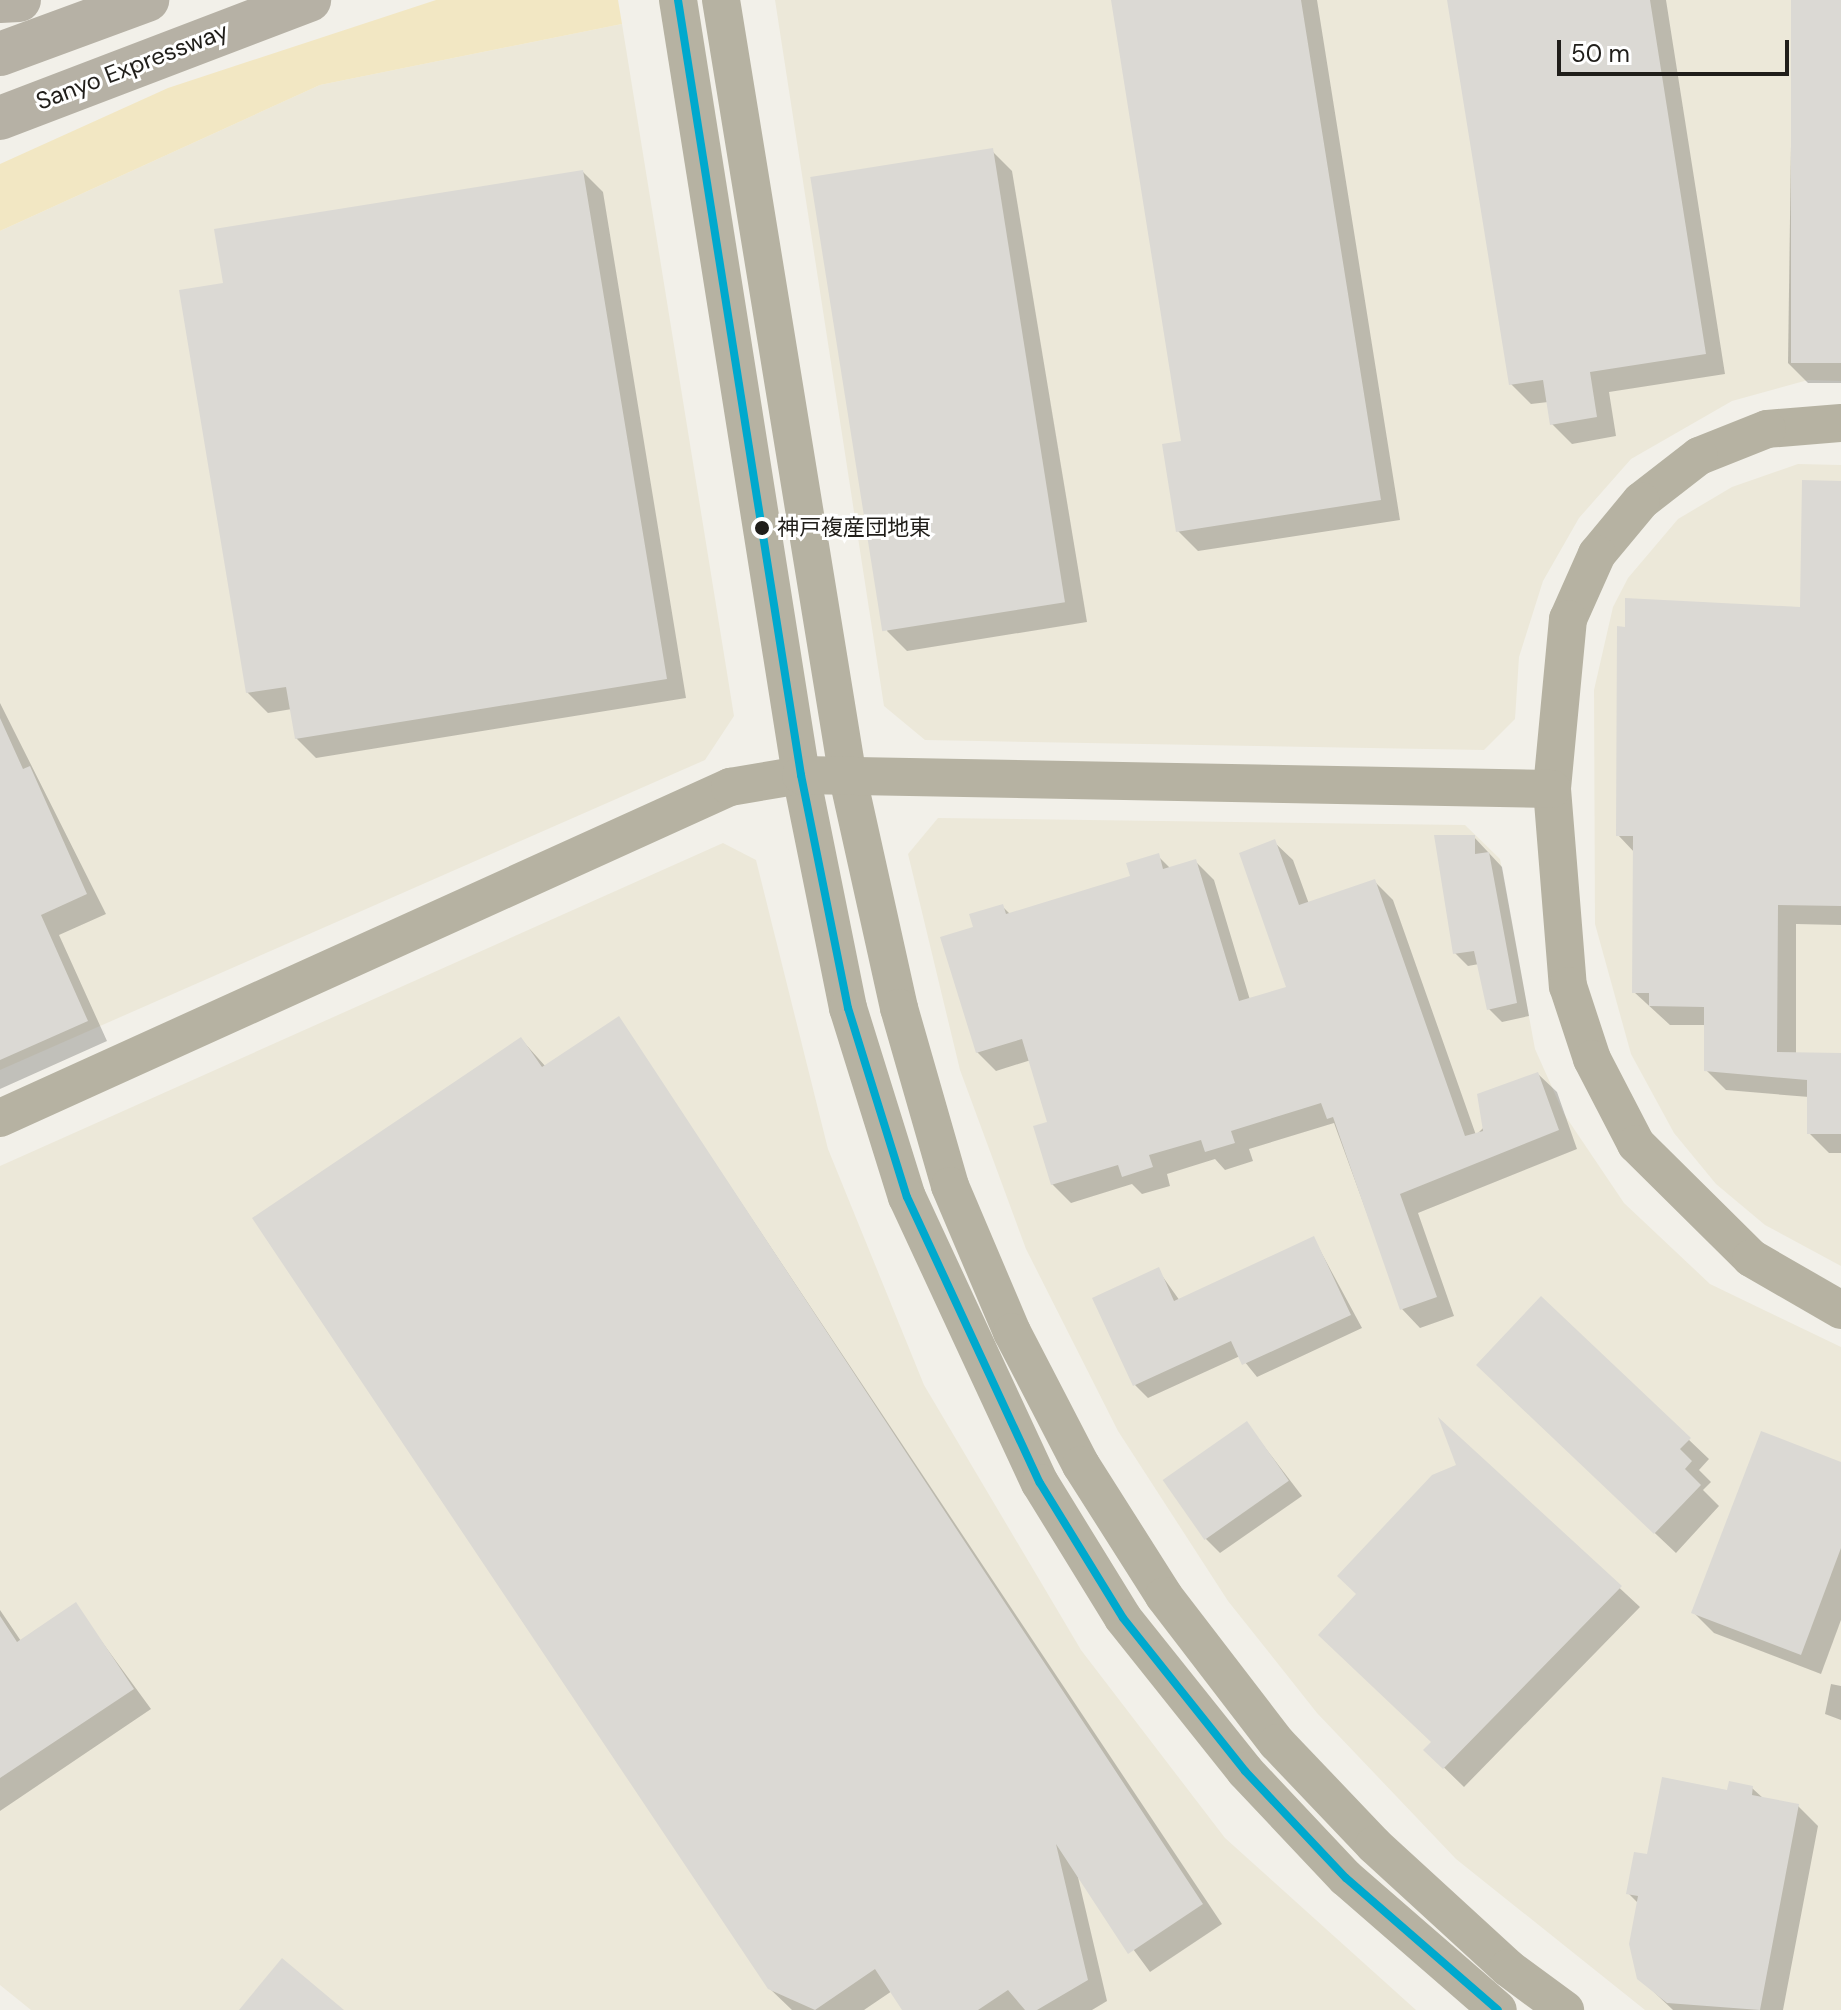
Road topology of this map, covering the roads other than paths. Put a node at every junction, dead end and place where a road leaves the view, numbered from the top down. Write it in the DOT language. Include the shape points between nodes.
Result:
graph roads {
  1 [pos="19,0"];
  2 [pos="147,0"];
  3 [pos="309,0"];
  4 [pos="678,0"];
  5 [pos="721,0"];
  6 [pos="0,1"];
  7 [pos="0,54"];
  8 [pos="0,118"];
  9 [pos="1841,423"];
  10 [pos="801,775"];
  11 [pos="848,778"];
  12 [pos="1552,789"];
  13 [pos="0,1118"];
  14 [pos="1841,1310"];
  15 [pos="1498,2010"];
  16 [pos="1565,2010"];
  1 -- 6 [label="highway"];
  2 -- 7 [label="highway"];
  3 -- 8 [label="highway, Sanyo Expressway"];
  4 -- 10 [label="street"];
  5 -- 11 [label="street"];
  9 -- 12 [label="street" via="1767,429 1699,456 1641,501 1597,554 1568,619"];
  10 -- 11 [label="street"];
  10 -- 13 [label="street" via="730,787"];
  10 -- 15 [label="street" via="848,1008 907,1197 1040,1483 1123,1618 1245,1771 1346,1878"];
  11 -- 12 [label="street"];
  11 -- 16 [label="street" via="899,1008 950,1186 1012,1332 1081,1465 1164,1596 1277,1743 1396,1865"];
  12 -- 14 [label="street" via="1568,986 1592,1059 1636,1144 1751,1258"];
}
